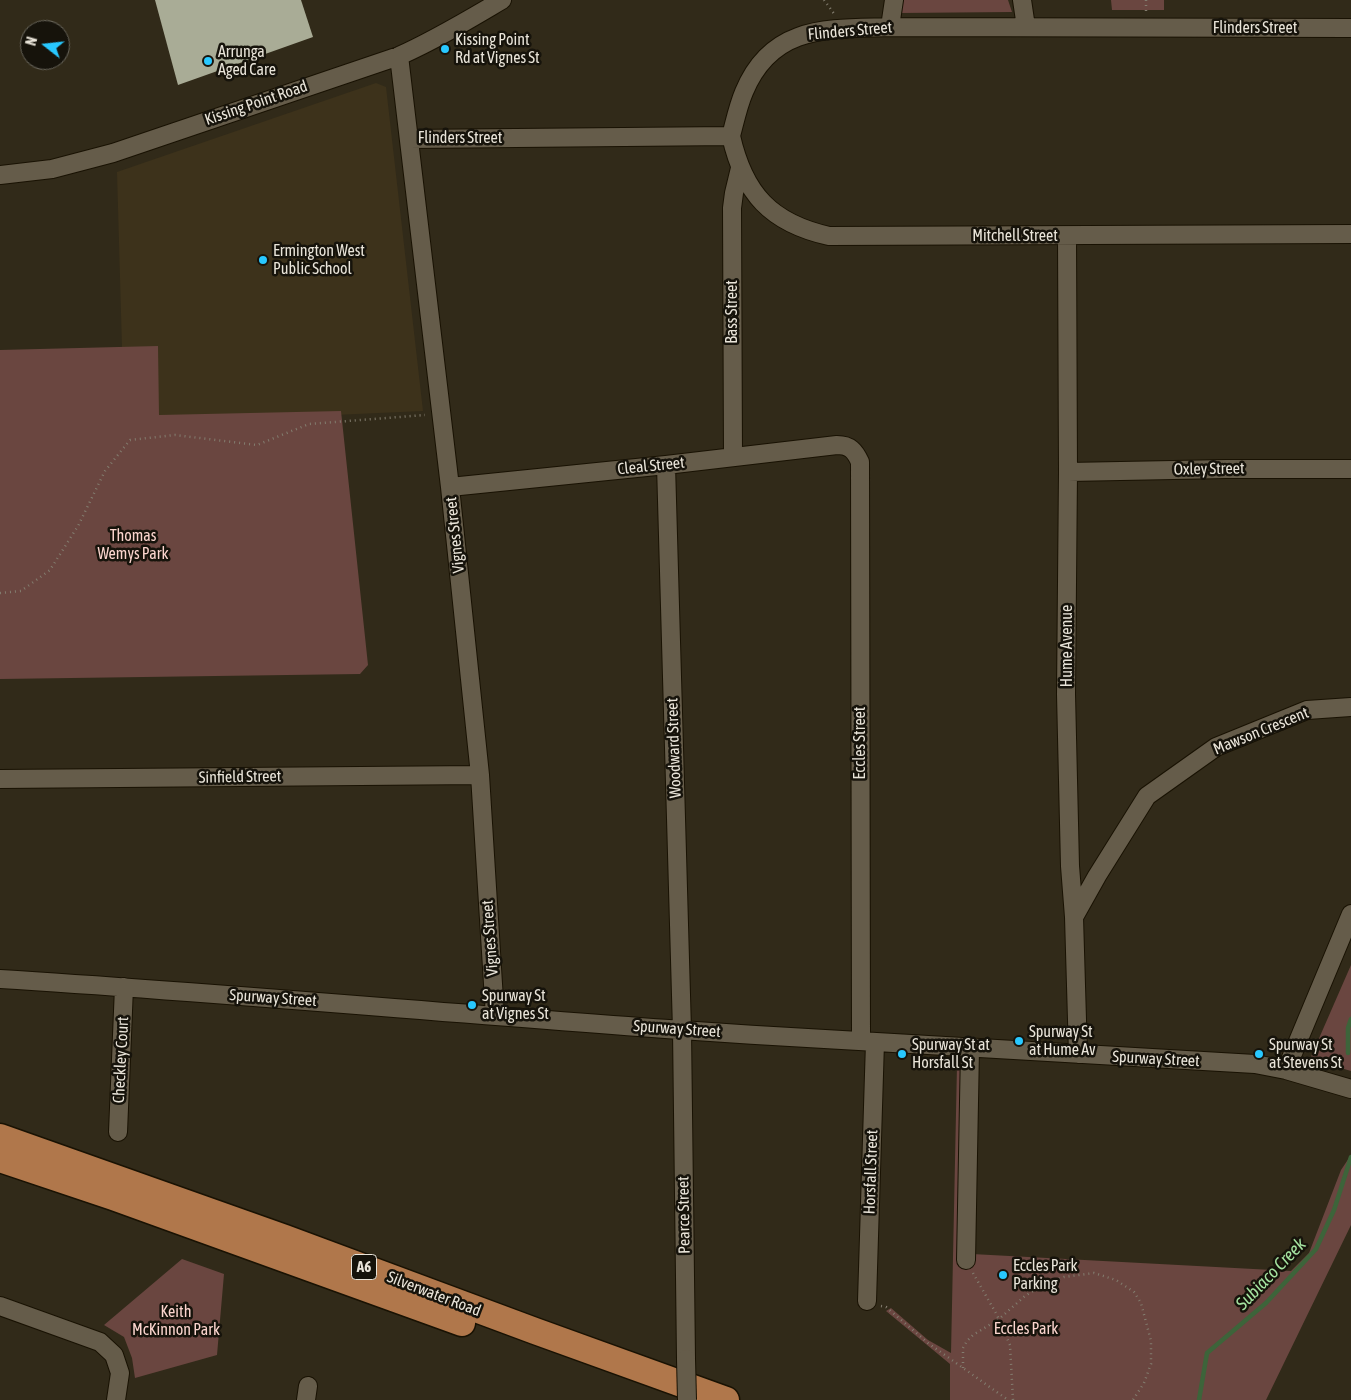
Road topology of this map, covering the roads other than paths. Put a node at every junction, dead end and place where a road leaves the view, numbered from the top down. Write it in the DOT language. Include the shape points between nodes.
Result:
graph roads {
  1 [pos="502,0"];
  2 [pos="894,0"];
  3 [pos="1022,0"];
  4 [pos="890,27"];
  5 [pos="1026,27"];
  6 [pos="1351,28"];
  7 [pos="399,56"];
  8 [pos="732,136"];
  9 [pos="409,139"];
  10 [pos="740,168"];
  11 [pos="0,175"];
  12 [pos="1351,234"];
  13 [pos="1066,236"];
  14 [pos="851,448"];
  15 [pos="732,457"];
  16 [pos="666,465"];
  17 [pos="1351,470"];
  18 [pos="1068,472"];
  19 [pos="450,487"];
  20 [pos="1351,707"];
  21 [pos="480,775"];
  22 [pos="0,779"];
  23 [pos="1351,914"];
  24 [pos="1074,917"];
  25 [pos="0,979"];
  26 [pos="124,987"];
  27 [pos="494,1016"];
  28 [pos="682,1030"];
  29 [pos="868,1042"];
  30 [pos="970,1049"];
  31 [pos="1078,1054"];
  32 [pos="1286,1070"];
  33 [pos="1351,1089"];
  34 [pos="118,1132"];
  35 [pos="0,1137"];
  36 [pos="0,1159"];
  37 [pos="966,1260"];
  38 [pos="867,1301"];
  39 [pos="0,1306"];
  40 [pos="116,1400"];
  41 [pos="674,1400"];
  42 [pos="687,1400"];
  43 [pos="726,1400"];
  1 -- 7 [label="street, Kissing Point Road"];
  2 -- 4 [label="street"];
  3 -- 5 [label="street"];
  4 -- 5 [label="street, Flinders Street"];
  4 -- 8 [label="street, Flinders Street" via="823,30 783,43 751,77 737,109"];
  5 -- 6 [label="street, Flinders Street"];
  7 -- 9 [label="street, Vignes Street"];
  7 -- 11 [label="street, Kissing Point Road" via="113,153 52,169"];
  8 -- 9 [label="street, Flinders Street"];
  8 -- 10 [label="street, Mitchell Street"];
  9 -- 19 [label="street, Vignes Street"];
  10 -- 13 [label="street, Mitchell Street" via="761,201 779,217 793,226 829,236"];
  10 -- 15 [label="street, Bass Street" via="732,208"];
  12 -- 13 [label="street, Mitchell Street"];
  13 -- 18 [label="street, Hume Avenue"];
  14 -- 15 [label="street, Cleal Street" via="837,445"];
  14 -- 29 [label="street, Eccles Street" via="860,462"];
  15 -- 16 [label="street, Cleal Street"];
  16 -- 19 [label="street, Cleal Street"];
  16 -- 28 [label="street, Woodward Street"];
  17 -- 18 [label="street, Oxley Street"];
  18 -- 24 [label="street, Hume Avenue" via="1066,694"];
  19 -- 21 [label="street, Vignes Street"];
  20 -- 24 [label="street, Mawson Crescent" via="1307,710 1216,747 1147,796"];
  21 -- 22 [label="street, Sinfield Street"];
  21 -- 27 [label="street, Vignes Street"];
  23 -- 32 [label="street"];
  24 -- 31 [label="street, Hume Avenue"];
  25 -- 26 [label="street, Spurway Street"];
  26 -- 27 [label="street, Spurway Street"];
  26 -- 34 [label="street, Checkley Court"];
  27 -- 28 [label="street, Spurway Street"];
  28 -- 29 [label="street, Spurway Street"];
  28 -- 42 [label="street, Pearce Street, bridge"];
  29 -- 30 [label="street, Spurway Street"];
  29 -- 38 [label="street, Horsfall Street"];
  30 -- 31 [label="street, Spurway Street"];
  30 -- 37 [label="street"];
  31 -- 32 [label="street, Spurway Street" via="1255,1064"];
  32 -- 33 [label="street, Spurway Street"];
  35 -- 43 [label="highway, Silverwater Road / A6"];
  36 -- 41 [label="highway, Silverwater Road / A6"];
  39 -- 40 [label="street" via="100,1342 114,1355 120,1374"];
}
